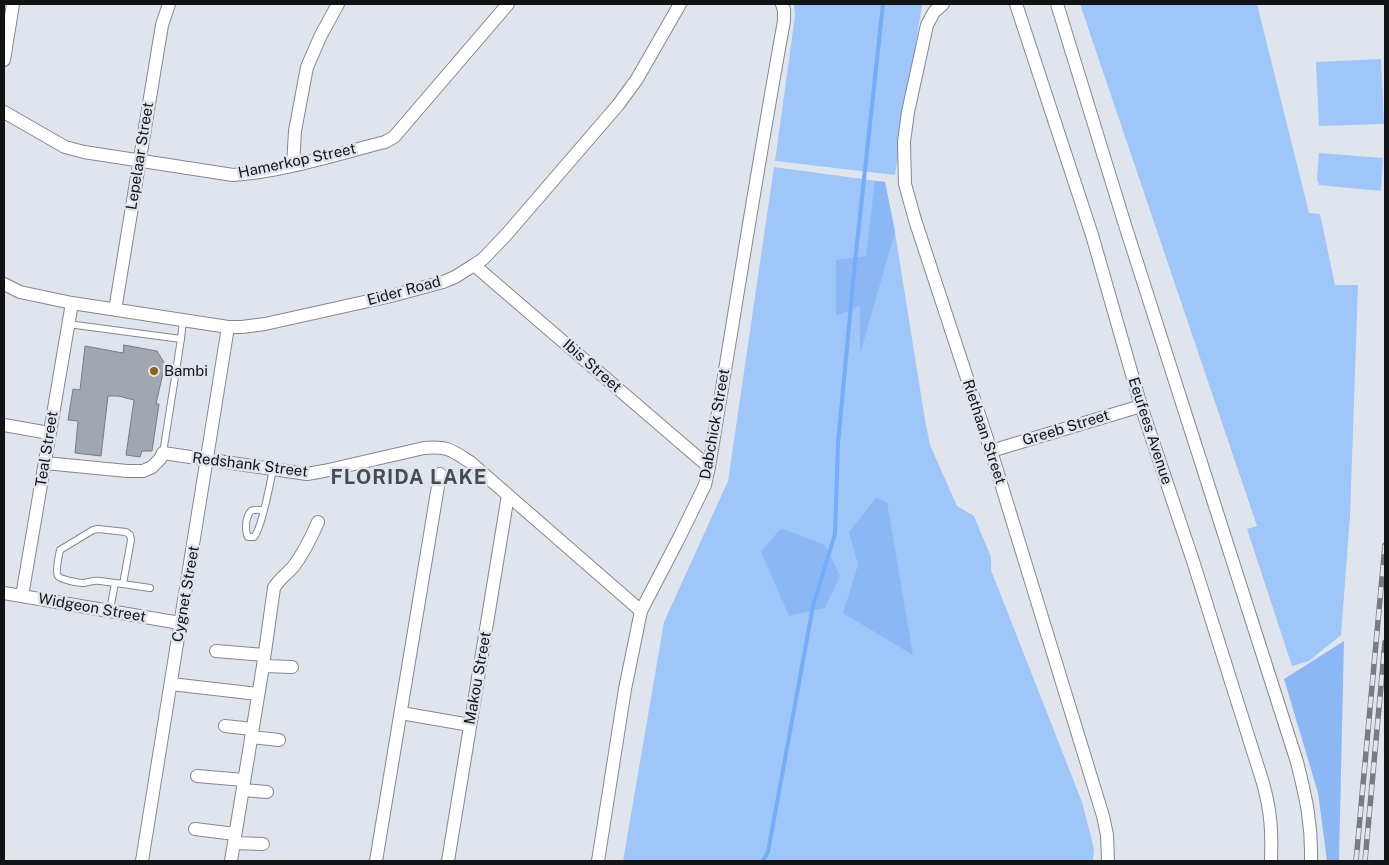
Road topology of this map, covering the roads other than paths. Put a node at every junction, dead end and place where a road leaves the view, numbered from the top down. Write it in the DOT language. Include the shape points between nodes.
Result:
graph roads {
  1 [pos="13,4"];
  2 [pos="169,4"];
  3 [pos="338,4"];
  4 [pos="508,4"];
  5 [pos="680,4"];
  6 [pos="782,4"];
  7 [pos="943,4"];
  8 [pos="1016,4"];
  9 [pos="1058,4"];
  10 [pos="4,60"];
  11 [pos="4,112"];
  12 [pos="140,160"];
  13 [pos="293,165"];
  14 [pos="474,265"];
  15 [pos="4,284"];
  16 [pos="72,303"];
  17 [pos="115,310"];
  18 [pos="183,320"];
  19 [pos="68,324"];
  20 [pos="228,327"];
  21 [pos="181,339"];
  22 [pos="1141,406"];
  23 [pos="4,425"];
  24 [pos="49,433"];
  25 [pos="991,451"];
  26 [pos="163,453"];
  27 [pos="207,460"];
  28 [pos="45,463"];
  29 [pos="709,467"];
  30 [pos="273,469"];
  31 [pos="440,474"];
  32 [pos="508,495"];
  33 [pos="264,510"];
  34 [pos="318,522"];
  35 [pos="115,583"];
  36 [pos="123,584"];
  37 [pos="150,588"];
  38 [pos="4,593"];
  39 [pos="22,596"];
  40 [pos="110,610"];
  41 [pos="641,611"];
  42 [pos="180,623"];
  43 [pos="216,651"];
  44 [pos="264,661"];
  45 [pos="292,667"];
  46 [pos="171,684"];
  47 [pos="258,694"];
  48 [pos="401,713"];
  49 [pos="470,725"];
  50 [pos="224,726"];
  51 [pos="252,733"];
  52 [pos="279,740"];
  53 [pos="197,776"];
  54 [pos="243,785"];
  55 [pos="267,792"];
  56 [pos="195,829"];
  57 [pos="234,838"];
  58 [pos="263,844"];
  59 [pos="142,861"];
  60 [pos="231,861"];
  61 [pos="376,861"];
  62 [pos="448,861"];
  63 [pos="598,861"];
  64 [pos="1108,861"];
  65 [pos="1271,861"];
  66 [pos="1311,861"];
  1 -- 10 [label="street"];
  2 -- 12 [label="street, Lepelaar Street" via="162,25"];
  3 -- 13 [label="street" via="307,67 295,131"];
  4 -- 13 [label="street, Hamerkop Street" via="394,137"];
  5 -- 14 [label="street, Eider Road" via="637,79 618,105 506,235"];
  6 -- 29 [label="street, Dabchick Street" via="784,21"];
  7 -- 25 [label="street, Riethaan Street" via="930,18 922,45 904,142 905,184"];
  8 -- 22 [label="street, Eeufees Avenue" via="1092,235"];
  9 -- 66 [label="street" via="1122,217 1297,762 1308,807"];
  11 -- 12 [label="street, Hamerkop Street" via="66,147"];
  12 -- 13 [label="street, Hamerkop Street" via="233,175"];
  12 -- 17 [label="street, Lepelaar Street"];
  14 -- 20 [label="street, Eider Road" via="443,282 391,296 265,324"];
  14 -- 29 [label="street, Ibis Street"];
  15 -- 16 [label="street, Eider Road" via="20,292"];
  16 -- 17 [label="street, Eider Road"];
  16 -- 19 [label="street, Teal Street"];
  17 -- 18 [label="street, Eider Road"];
  18 -- 20 [label="street, Eider Road"];
  18 -- 21 [label="lane"];
  19 -- 21 [label="lane"];
  19 -- 24 [label="street, Teal Street"];
  20 -- 27 [label="street, Cygnet Street"];
  21 -- 26 [label="lane"];
  22 -- 25 [label="street, Greeb Street"];
  22 -- 65 [label="street, Eeufees Avenue" via="1263,783 1272,824"];
  23 -- 24 [label="street"];
  24 -- 28 [label="street, Teal Street"];
  25 -- 64 [label="street, Riethaan Street" via="1103,816"];
  26 -- 27 [label="street, Redshank Street"];
  26 -- 28 [label="street" via="152,467 143,471"];
  27 -- 30 [label="street, Redshank Street"];
  27 -- 42 [label="street, Cygnet Street"];
  28 -- 39 [label="street, Teal Street"];
  29 -- 41 [label="street, Dabchick Street" via="705,485"];
  30 -- 32 [label="street, Redshank Street" via="316,473 424,448 448,448 470,462"];
  30 -- 33 [label="lane"];
  31 -- 48 [label="street"];
  32 -- 41 [label="street, Redshank Street"];
  32 -- 49 [label="street, Makou Street"];
  34 -- 44 [label="street" via="299,558 274,588"];
  35 -- 36 [label="lane"];
  35 -- 36 [label="lane" via="62,579 57,572 60,550 93,530 126,532 131,540"];
  35 -- 40 [label="lane"];
  36 -- 37 [label="lane"];
  38 -- 39 [label="street, Widgeon Street"];
  39 -- 40 [label="street, Widgeon Street"];
  40 -- 42 [label="street, Widgeon Street"];
  41 -- 63 [label="street, Dabchick Street" via="628,671"];
  42 -- 46 [label="street, Cygnet Street"];
  43 -- 44 [label="street"];
  44 -- 45 [label="street"];
  44 -- 47 [label="street"];
  46 -- 47 [label="street"];
  46 -- 59 [label="street, Cygnet Street"];
  47 -- 51 [label="street"];
  48 -- 49 [label="street"];
  48 -- 61 [label="street"];
  49 -- 62 [label="street, Makou Street"];
  50 -- 51 [label="street"];
  51 -- 52 [label="street"];
  51 -- 54 [label="street"];
  53 -- 54 [label="street"];
  54 -- 55 [label="street"];
  54 -- 57 [label="street"];
  56 -- 57 [label="street"];
  57 -- 58 [label="street"];
  57 -- 60 [label="street"];
}
